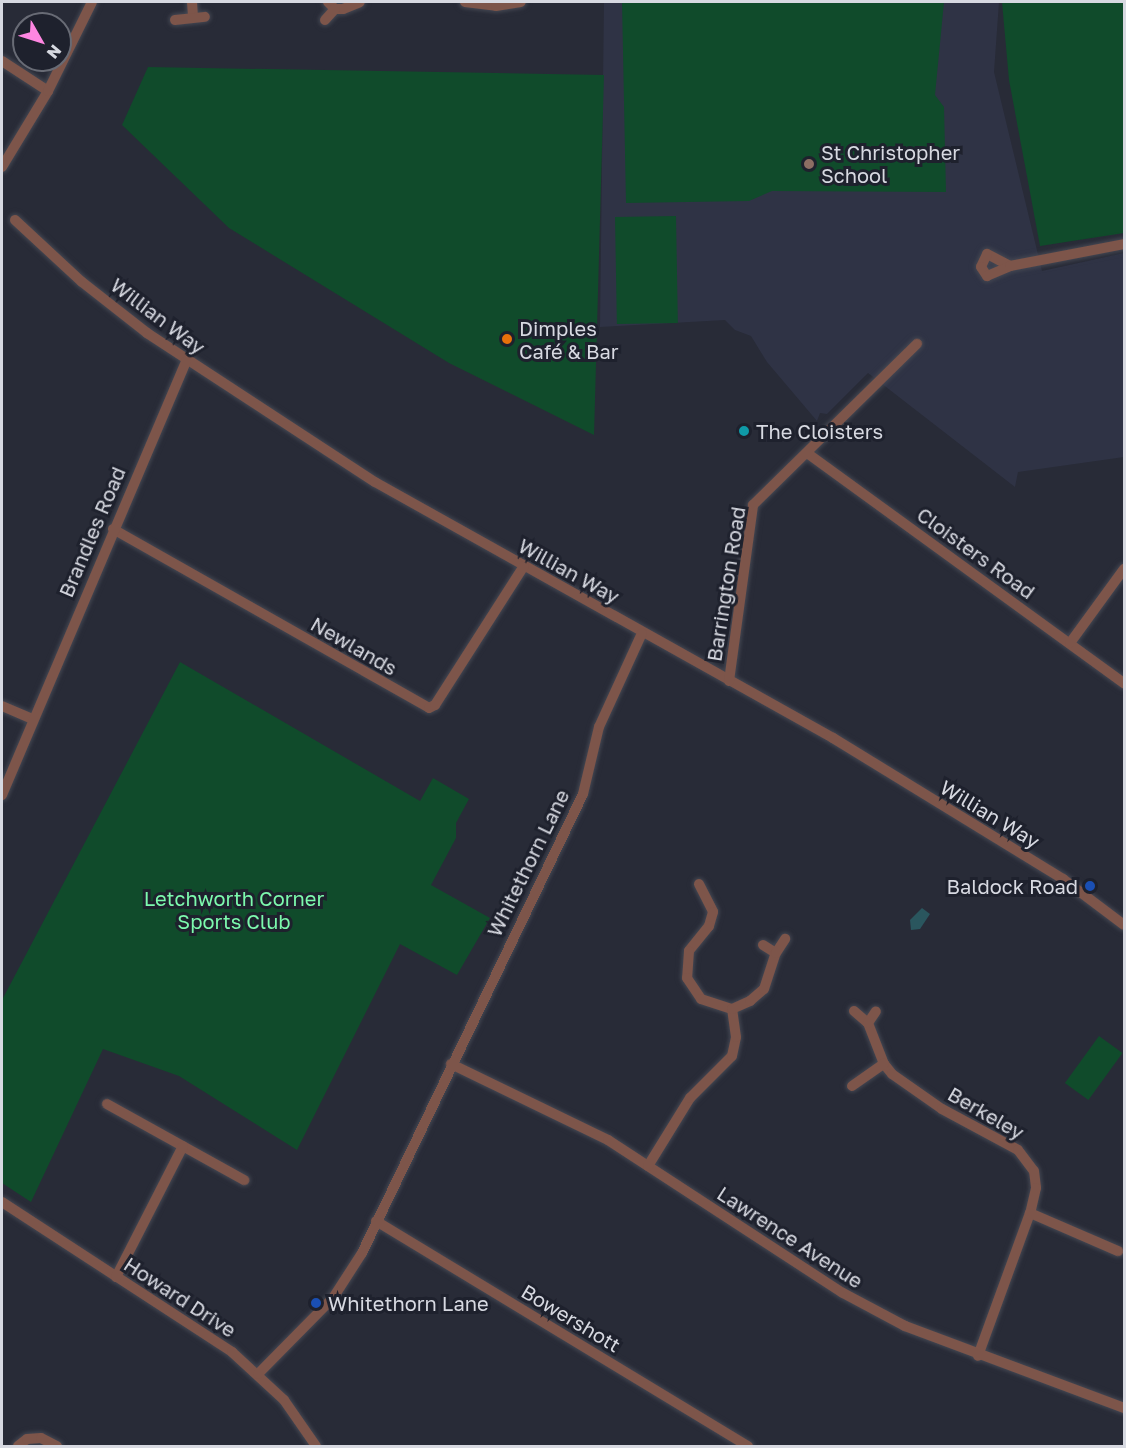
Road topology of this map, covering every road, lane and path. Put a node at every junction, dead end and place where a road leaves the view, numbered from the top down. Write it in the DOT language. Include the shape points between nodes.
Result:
graph roads {
  1 [pos="92,2"];
  2 [pos="192,2"];
  3 [pos="360,2"];
  4 [pos="465,2"];
  5 [pos="521,2"];
  6 [pos="332,5"];
  7 [pos="205,16"];
  8 [pos="193,17"];
  9 [pos="175,20"];
  10 [pos="326,20"];
  11 [pos="2,61"];
  12 [pos="48,92"];
  13 [pos="2,167"];
  14 [pos="15,220"];
  15 [pos="1125,244"];
  16 [pos="1011,266"];
  17 [pos="917,344"];
  18 [pos="186,361"];
  19 [pos="807,453"];
  20 [pos="113,529"];
  21 [pos="524,566"];
  22 [pos="1125,569"];
  23 [pos="642,633"];
  24 [pos="1070,644"];
  25 [pos="729,681"];
  26 [pos="1125,683"];
  27 [pos="2,706"];
  28 [pos="33,719"];
  29 [pos="2,795"];
  30 [pos="699,884"];
  31 [pos="1125,925"];
  32 [pos="784,939"];
  33 [pos="763,945"];
  34 [pos="776,953"];
  35 [pos="732,1009"];
  36 [pos="854,1011"];
  37 [pos="876,1011"];
  38 [pos="868,1023"];
  39 [pos="452,1064"];
  40 [pos="884,1064"];
  41 [pos="852,1086"];
  42 [pos="107,1104"];
  43 [pos="183,1146"];
  44 [pos="648,1166"];
  45 [pos="244,1180"];
  46 [pos="2,1202"];
  47 [pos="1030,1213"];
  48 [pos="376,1221"];
  49 [pos="1118,1251"];
  50 [pos="116,1277"];
  51 [pos="978,1356"];
  52 [pos="258,1374"];
  53 [pos="1125,1408"];
  54 [pos="18,1446"];
  55 [pos="57,1446"];
  56 [pos="316,1446"];
  57 [pos="748,1446"];
  1 -- 12 [label="street"];
  2 -- 8 [label="street"];
  3 -- 6 [label="street" via="351,8"];
  4 -- 5 [label="street" via="496,6"];
  6 -- 10 [label="street"];
  7 -- 8 [label="street"];
  8 -- 9 [label="street"];
  11 -- 12 [label="street"];
  12 -- 13 [label="street"];
  14 -- 18 [label="street, Willian Way" via="82,282"];
  15 -- 16 [label="street"];
  17 -- 19 [label="street, Barrington Road"];
  18 -- 20 [label="street, Brandles Road"];
  18 -- 21 [label="street, Willian Way" via="375,482"];
  19 -- 24 [label="street, Cloisters Road"];
  19 -- 25 [label="street, Barrington Road" via="753,505"];
  20 -- 21 [label="street, Newlands" via="429,708 435,705"];
  20 -- 28 [label="street, Brandles Road"];
  21 -- 23 [label="street, Willian Way"];
  22 -- 24 [label="street"];
  23 -- 25 [label="street, Willian Way"];
  23 -- 39 [label="street, Whitethorn Lane" via="599,727 583,794"];
  24 -- 26 [label="street, Cloisters Road"];
  25 -- 31 [label="street, Willian Way" via="833,738 1063,879"];
  27 -- 28 [label="street"];
  28 -- 29 [label="street, Brandles Road"];
  30 -- 35 [label="street" via="713,912 709,926 689,951 687,978 701,999"];
  32 -- 34 [label="street"];
  33 -- 34 [label="street"];
  34 -- 35 [label="street" via="764,989"];
  35 -- 44 [label="street" via="736,1037 732,1056 690,1098"];
  36 -- 38 [label="street, Berkeley"];
  37 -- 38 [label="street"];
  38 -- 40 [label="street, Berkeley"];
  39 -- 44 [label="street, Lawrence Avenue" via="586,1128"];
  39 -- 48 [label="street, Whitethorn Lane"];
  40 -- 41 [label="street"];
  40 -- 47 [label="street, Berkeley" via="922,1097 1024,1156 1036,1180"];
  42 -- 43 [label="street"];
  43 -- 45 [label="street"];
  43 -- 50 [label="street"];
  44 -- 51 [label="street, Lawrence Avenue" via="843,1293 905,1326"];
  46 -- 50 [label="street, Howard Drive"];
  47 -- 49 [label="street"];
  47 -- 51 [label="street, Berkeley"];
  48 -- 52 [label="street, Whitethorn Lane" via="339,1290"];
  48 -- 57 [label="street, Bowershott"];
  50 -- 52 [label="street, Howard Drive" via="223,1346"];
  51 -- 53 [label="street, Lawrence Avenue"];
  52 -- 56 [label="street, Howard Drive" via="284,1400"];
  54 -- 55 [label="street" via="41,1438"];
}
